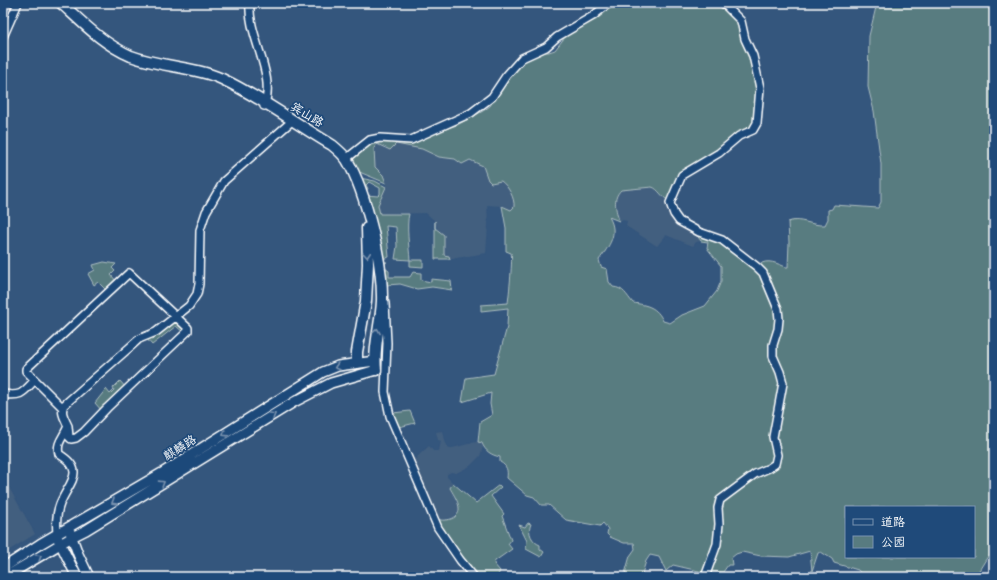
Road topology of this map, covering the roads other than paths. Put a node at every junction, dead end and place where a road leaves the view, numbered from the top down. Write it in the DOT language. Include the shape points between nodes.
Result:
graph roads {
  1 [pos="18,3"];
  2 [pos="57,3"];
  3 [pos="61,3"];
  4 [pos="250,3"];
  5 [pos="609,3"];
  6 [pos="723,3"];
  7 [pos="3,37"];
  8 [pos="264,106"];
  9 [pos="290,123"];
  10 [pos="346,159"];
  11 [pos="382,293"];
  12 [pos="3,296"];
  13 [pos="3,302"];
  14 [pos="176,318"];
  15 [pos="357,362"];
  16 [pos="376,365"];
  17 [pos="35,380"];
  18 [pos="3,394"];
  19 [pos="63,408"];
  20 [pos="68,426"];
  21 [pos="70,533"];
  22 [pos="57,534"];
  23 [pos="60,544"];
  24 [pos="3,568"];
  25 [pos="5,577"];
  26 [pos="77,577"];
  27 [pos="89,577"];
  28 [pos="474,577"];
  29 [pos="706,577"];
  1 -- 7 [label="street"];
  2 -- 8 [label="main road, 宾山路" via="88,32 115,52 139,61 206,76"];
  3 -- 8 [label="main road, 宾山路" via="94,34 117,49 139,58 214,76 238,87"];
  4 -- 8 [label="street" via="250,15 267,82 267,99"];
  5 -- 10 [label="street" via="546,47 522,58 492,97 470,113 411,140 370,140"];
  6 -- 29 [label="street" via="740,21 753,56 760,88 757,123 753,130 736,138 719,153 682,175 670,204 679,221 722,240 763,273 778,309 778,329 773,345 773,356 783,383 773,437 777,455 775,464 755,474 720,500 717,544"];
  8 -- 9 [label="main road, 宾山路"];
  9 -- 10 [label="main road, 宾山路" via="332,145"];
  9 -- 14 [label="street" via="222,185 200,225 200,276 197,294"];
  9 -- 15 [label="main road, 宾山路, one-way" via="340,156 352,176 366,220 368,264"];
  10 -- 11 [label="main road, 宾山路" via="358,184 375,242"];
  16 -- 11 [label="main road, 宾山路, one-way"];
  11 -- 28 [label="street" via="387,320 385,392 390,416 438,528"];
  12 -- 13 [label="street"];
  14 -- 17 [label="street" via="129,273 27,368 26,371"];
  14 -- 19 [label="street" via="129,348"];
  14 -- 20 [label="street" via="188,329 185,337 84,432 71,439"];
  15 -- 16 [label="main road, 麒麟路"];
  15 -- 21 [label="main road, 麒麟路, one-way" via="323,372"];
  21 -- 16 [label="main road, 麒麟路, one-way" via="86,530 294,402 331,383"];
  17 -- 18 [label="street" via="23,393"];
  17 -- 19 [label="street"];
  19 -- 20 [label="street"];
  20 -- 22 [label="street" via="58,448 59,454 72,462 74,475 57,513"];
  21 -- 22 [label="main road, 麒麟路"];
  21 -- 23 [label="main road, 麒麟路"];
  21 -- 27 [label="main road"];
  22 -- 23 [label="main road"];
  22 -- 24 [label="main road, 麒麟路"];
  25 -- 23 [label="main road, 麒麟路, one-way"];
  23 -- 26 [label="main road"];
}
